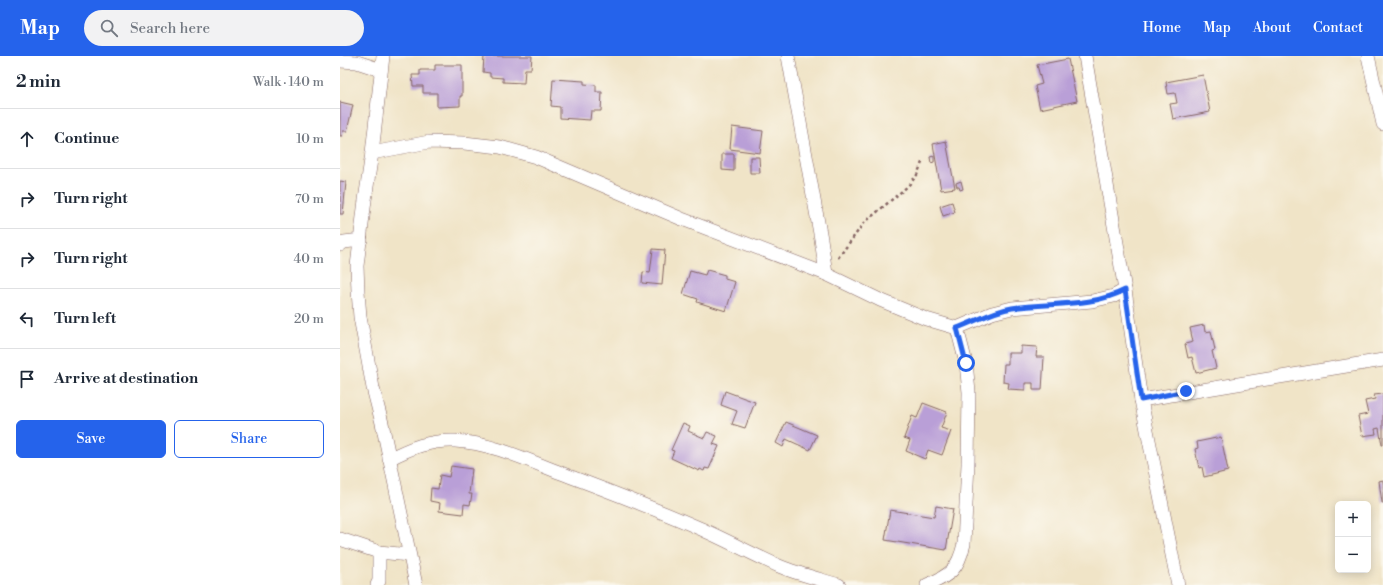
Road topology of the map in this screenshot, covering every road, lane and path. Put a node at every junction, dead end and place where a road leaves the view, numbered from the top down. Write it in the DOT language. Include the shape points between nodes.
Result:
graph roads {
  1 [pos="383,56"];
  2 [pos="788,56"];
  3 [pos="1085,56"];
  4 [pos="1368,56"];
  5 [pos="340,61"];
  6 [pos="381,70"];
  7 [pos="1383,124"];
  8 [pos="372,154"];
  9 [pos="923,160"];
  10 [pos="361,240"];
  11 [pos="341,243"];
  12 [pos="825,270"];
  13 [pos="1125,290"];
  14 [pos="957,328"];
  15 [pos="1383,360"];
  16 [pos="1141,400"];
  17 [pos="388,459"];
  18 [pos="340,538"];
  19 [pos="380,552"];
  20 [pos="409,555"];
  21 [pos="377,585"];
  22 [pos="416,585"];
  23 [pos="840,585"];
  24 [pos="927,585"];
  25 [pos="1178,585"];
  1 -- 6 [label="street"];
  2 -- 12 [label="street"];
  3 -- 13 [label="street"];
  4 -- 7 [label="street"];
  5 -- 6 [label="street" via="358,62"];
  6 -- 8 [label="street"];
  8 -- 10 [label="street"];
  8 -- 12 [label="street" via="429,142 500,148 536,157 682,219"];
  9 -- 12 [label="path" via="908,186 864,223 836,261"];
  10 -- 11 [label="street"];
  10 -- 17 [label="street" via="357,266 360,317"];
  12 -- 14 [label="street" via="880,300 926,319"];
  13 -- 14 [label="street" via="1114,296 1092,301 1012,308 992,313"];
  13 -- 16 [label="street"];
  14 -- 24 [label="street" via="966,363 969,392 964,544 954,570 944,578"];
  15 -- 16 [label="street"];
  16 -- 25 [label="street"];
  17 -- 20 [label="street"];
  17 -- 23 [label="street" via="420,444 439,441 473,443 501,450 698,528 780,566"];
  18 -- 19 [label="street"];
  19 -- 20 [label="street"];
  19 -- 21 [label="street"];
  20 -- 22 [label="street"];
}
